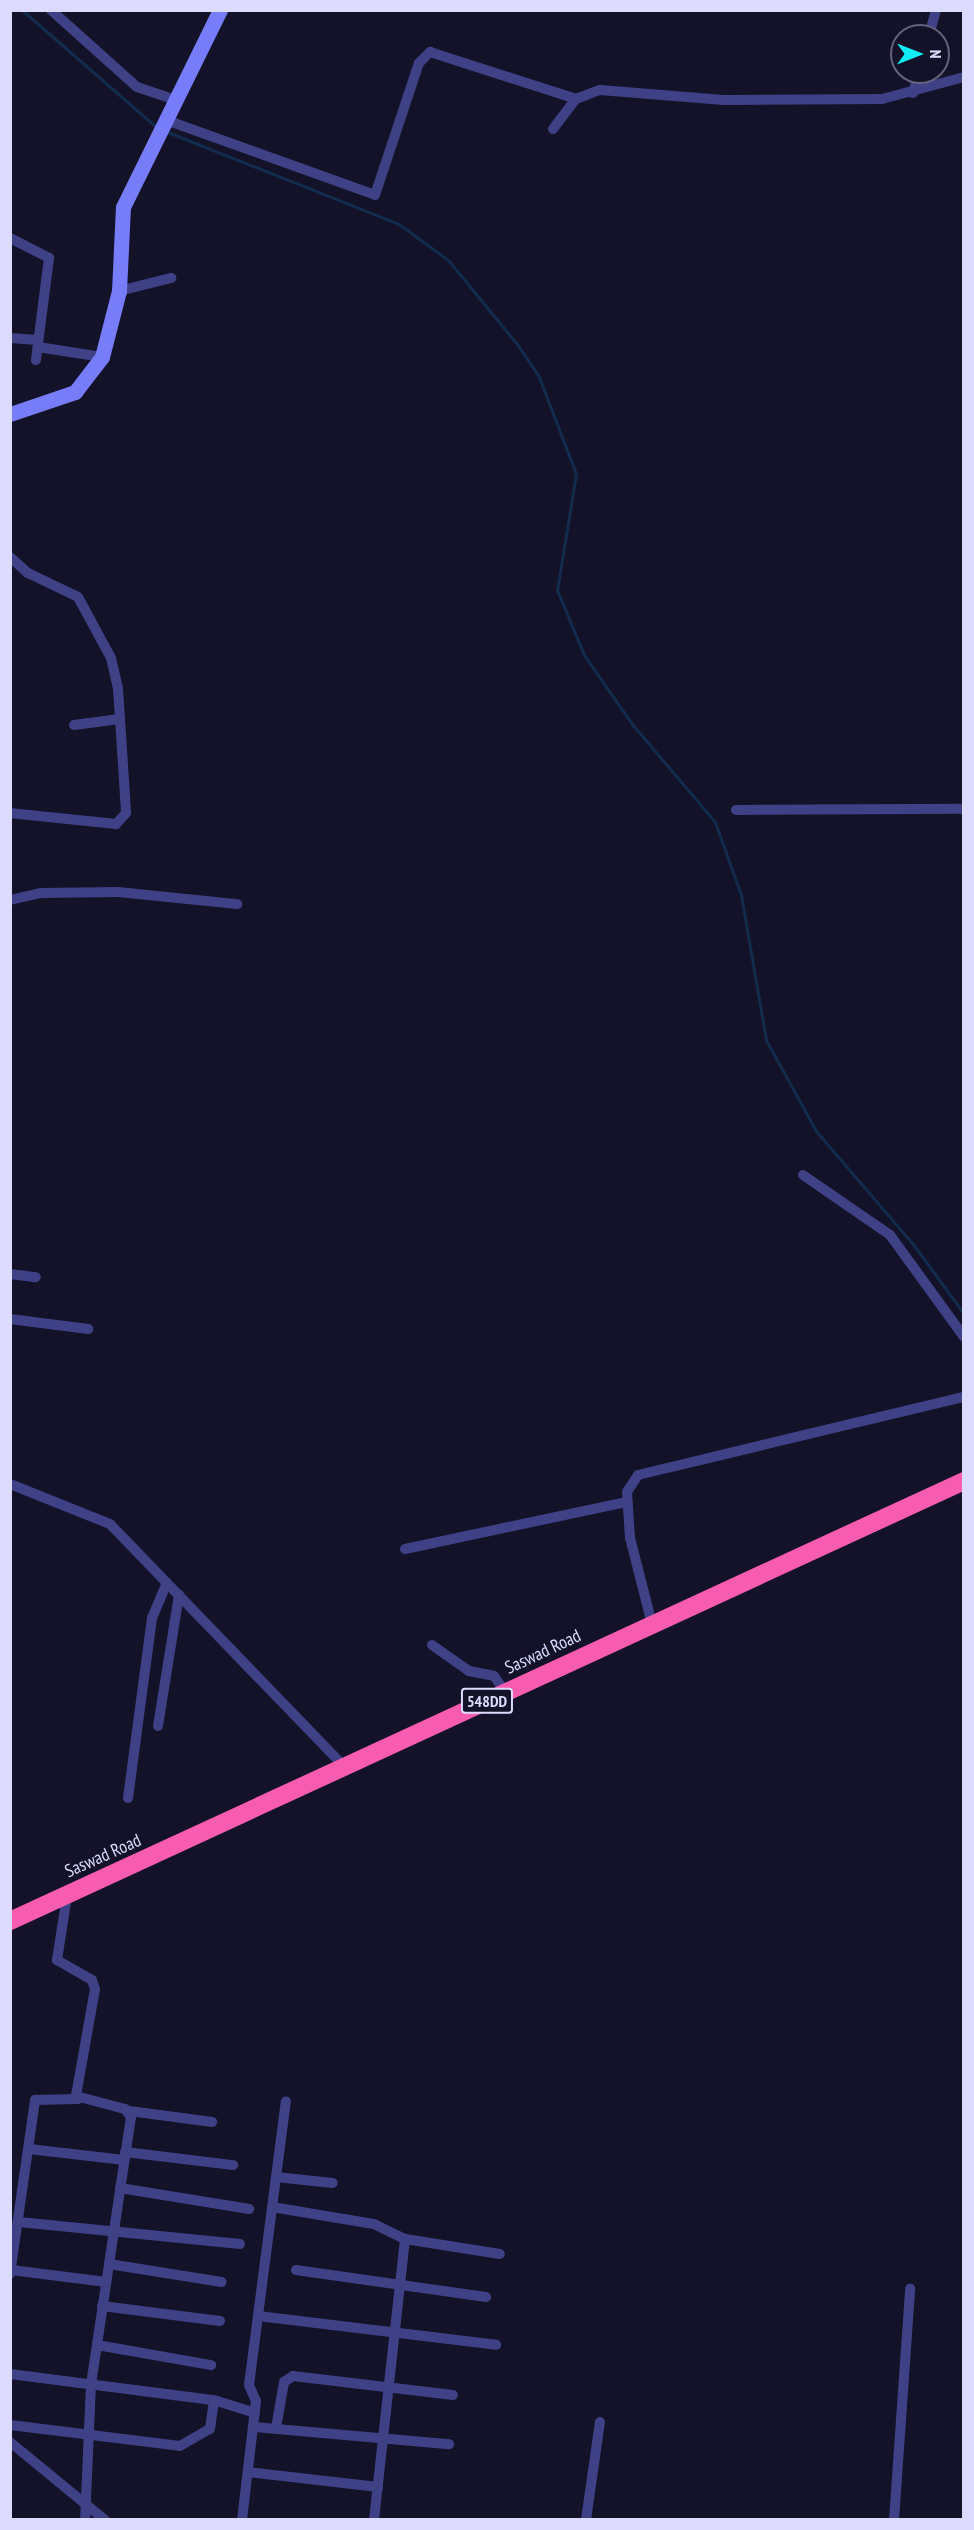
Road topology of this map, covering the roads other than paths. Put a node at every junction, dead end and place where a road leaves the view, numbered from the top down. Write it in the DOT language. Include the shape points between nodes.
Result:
graph roads {
  1 [pos="51,10"];
  2 [pos="218,12"];
  3 [pos="963,77"];
  4 [pos="916,84"];
  5 [pos="913,93"];
  6 [pos="576,99"];
  7 [pos="176,100"];
  8 [pos="165,122"];
  9 [pos="553,129"];
  10 [pos="10,238"];
  11 [pos="171,278"];
  12 [pos="119,291"];
  13 [pos="10,338"];
  14 [pos="38,343"];
  15 [pos="102,357"];
  16 [pos="36,360"];
  17 [pos="10,414"];
  18 [pos="10,557"];
  19 [pos="120,719"];
  20 [pos="74,725"];
  21 [pos="963,809"];
  22 [pos="736,810"];
  23 [pos="10,813"];
  24 [pos="10,900"];
  25 [pos="237,904"];
  26 [pos="803,1175"];
  27 [pos="10,1274"];
  28 [pos="36,1277"];
  29 [pos="10,1320"];
  30 [pos="88,1329"];
  31 [pos="963,1337"];
  32 [pos="963,1397"];
  33 [pos="963,1481"];
  34 [pos="10,1484"];
  35 [pos="627,1502"];
  36 [pos="405,1549"];
  37 [pos="167,1582"];
  38 [pos="180,1595"];
  39 [pos="652,1624"];
  40 [pos="432,1646"];
  41 [pos="506,1693"];
  42 [pos="158,1726"];
  43 [pos="345,1767"];
  44 [pos="128,1798"];
  45 [pos="67,1896"];
  46 [pos="10,1921"];
  47 [pos="78,2099"];
  48 [pos="286,2101"];
  49 [pos="129,2111"];
  50 [pos="212,2122"];
  51 [pos="29,2149"];
  52 [pos="124,2156"];
  53 [pos="233,2165"];
  54 [pos="276,2176"];
  55 [pos="333,2183"];
  56 [pos="120,2188"];
  57 [pos="272,2207"];
  58 [pos="249,2209"];
  59 [pos="19,2222"];
  60 [pos="113,2233"];
  61 [pos="405,2239"];
  62 [pos="240,2244"];
  63 [pos="500,2254"];
  64 [pos="109,2264"];
  65 [pos="296,2270"];
  66 [pos="11,2272"];
  67 [pos="106,2282"];
  68 [pos="222,2282"];
  69 [pos="399,2285"];
  70 [pos="910,2289"];
  71 [pos="486,2297"];
  72 [pos="102,2306"];
  73 [pos="258,2316"];
  74 [pos="220,2321"];
  75 [pos="395,2333"];
  76 [pos="97,2345"];
  77 [pos="496,2345"];
  78 [pos="211,2365"];
  79 [pos="10,2374"];
  80 [pos="91,2384"];
  81 [pos="390,2387"];
  82 [pos="453,2395"];
  83 [pos="214,2400"];
  84 [pos="255,2413"];
  85 [pos="600,2422"];
  86 [pos="10,2426"];
  87 [pos="253,2427"];
  88 [pos="276,2428"];
  89 [pos="88,2432"];
  90 [pos="384,2438"];
  91 [pos="10,2442"];
  92 [pos="449,2444"];
  93 [pos="248,2472"];
  94 [pos="378,2487"];
  95 [pos="85,2502"];
  96 [pos="85,2520"];
  97 [pos="105,2520"];
  98 [pos="242,2520"];
  99 [pos="374,2520"];
  100 [pos="586,2520"];
  101 [pos="894,2520"];
  1 -- 7 [label="street" via="137,87"];
  2 -- 7 [label="street"];
  3 -- 5 [label="street"];
  4 -- 5 [label="street"];
  5 -- 6 [label="street" via="882,99 724,100 600,90"];
  6 -- 8 [label="street" via="430,52 419,63 375,195"];
  6 -- 9 [label="street"];
  7 -- 8 [label="street"];
  8 -- 12 [label="street" via="158,143 123,207"];
  10 -- 14 [label="street" via="49,258"];
  11 -- 12 [label="street"];
  12 -- 15 [label="street"];
  13 -- 14 [label="street"];
  14 -- 15 [label="street"];
  14 -- 16 [label="street"];
  15 -- 17 [label="street" via="75,392"];
  18 -- 19 [label="street" via="85,606 111,658"];
  19 -- 20 [label="street"];
  19 -- 23 [label="street" via="123,821"];
  21 -- 22 [label="street"];
  24 -- 25 [label="street" via="41,893 118,892"];
  26 -- 31 [label="street" via="890,1235"];
  27 -- 28 [label="street"];
  29 -- 30 [label="street"];
  32 -- 35 [label="street" via="638,1475 628,1483"];
  33 -- 39 [label="highway, Saswad Road / 548DD"];
  34 -- 37 [label="street" via="110,1524"];
  35 -- 36 [label="street"];
  35 -- 39 [label="street" via="636,1571"];
  37 -- 38 [label="street"];
  37 -- 44 [label="street" via="152,1618"];
  38 -- 42 [label="street"];
  38 -- 43 [label="street"];
  39 -- 41 [label="highway, Saswad Road / 548DD"];
  40 -- 41 [label="street" via="469,1671 494,1676"];
  41 -- 43 [label="highway, Saswad Road / 548DD"];
  43 -- 45 [label="highway, Saswad Road / 548DD"];
  45 -- 46 [label="highway, Saswad Road / 548DD"];
  45 -- 47 [label="street" via="57,1960 92,1980 94,1989"];
  47 -- 49 [label="street"];
  47 -- 51 [label="street" via="35,2100"];
  48 -- 54 [label="street"];
  49 -- 50 [label="street"];
  49 -- 52 [label="street"];
  51 -- 52 [label="street"];
  51 -- 59 [label="street"];
  52 -- 53 [label="street"];
  52 -- 56 [label="street"];
  54 -- 55 [label="street"];
  54 -- 57 [label="street"];
  56 -- 58 [label="street"];
  56 -- 60 [label="street"];
  57 -- 61 [label="street" via="374,2224"];
  57 -- 73 [label="street"];
  59 -- 60 [label="street"];
  59 -- 66 [label="street"];
  60 -- 62 [label="street"];
  60 -- 64 [label="street"];
  61 -- 63 [label="street"];
  61 -- 69 [label="street"];
  64 -- 67 [label="street"];
  64 -- 68 [label="street"];
  65 -- 69 [label="street"];
  66 -- 67 [label="street"];
  67 -- 72 [label="street"];
  69 -- 71 [label="street"];
  69 -- 75 [label="street"];
  70 -- 101 [label="street"];
  72 -- 74 [label="street"];
  72 -- 76 [label="street"];
  73 -- 75 [label="street"];
  73 -- 84 [label="street" via="249,2385 256,2398"];
  75 -- 77 [label="street"];
  75 -- 81 [label="street"];
  76 -- 78 [label="street"];
  76 -- 80 [label="street"];
  79 -- 80 [label="street"];
  80 -- 83 [label="street"];
  80 -- 89 [label="street"];
  81 -- 82 [label="street"];
  81 -- 88 [label="street" via="287,2378"];
  81 -- 90 [label="street"];
  83 -- 84 [label="street"];
  83 -- 89 [label="street" via="210,2429 190,2445"];
  84 -- 87 [label="street"];
  85 -- 100 [label="street"];
  86 -- 89 [label="street"];
  87 -- 88 [label="street"];
  87 -- 93 [label="street"];
  88 -- 90 [label="street"];
  89 -- 95 [label="street"];
  90 -- 92 [label="street"];
  90 -- 94 [label="street"];
  91 -- 95 [label="street"];
  93 -- 94 [label="street"];
  93 -- 98 [label="street"];
  94 -- 99 [label="street"];
  95 -- 96 [label="street"];
  95 -- 97 [label="street"];
}
